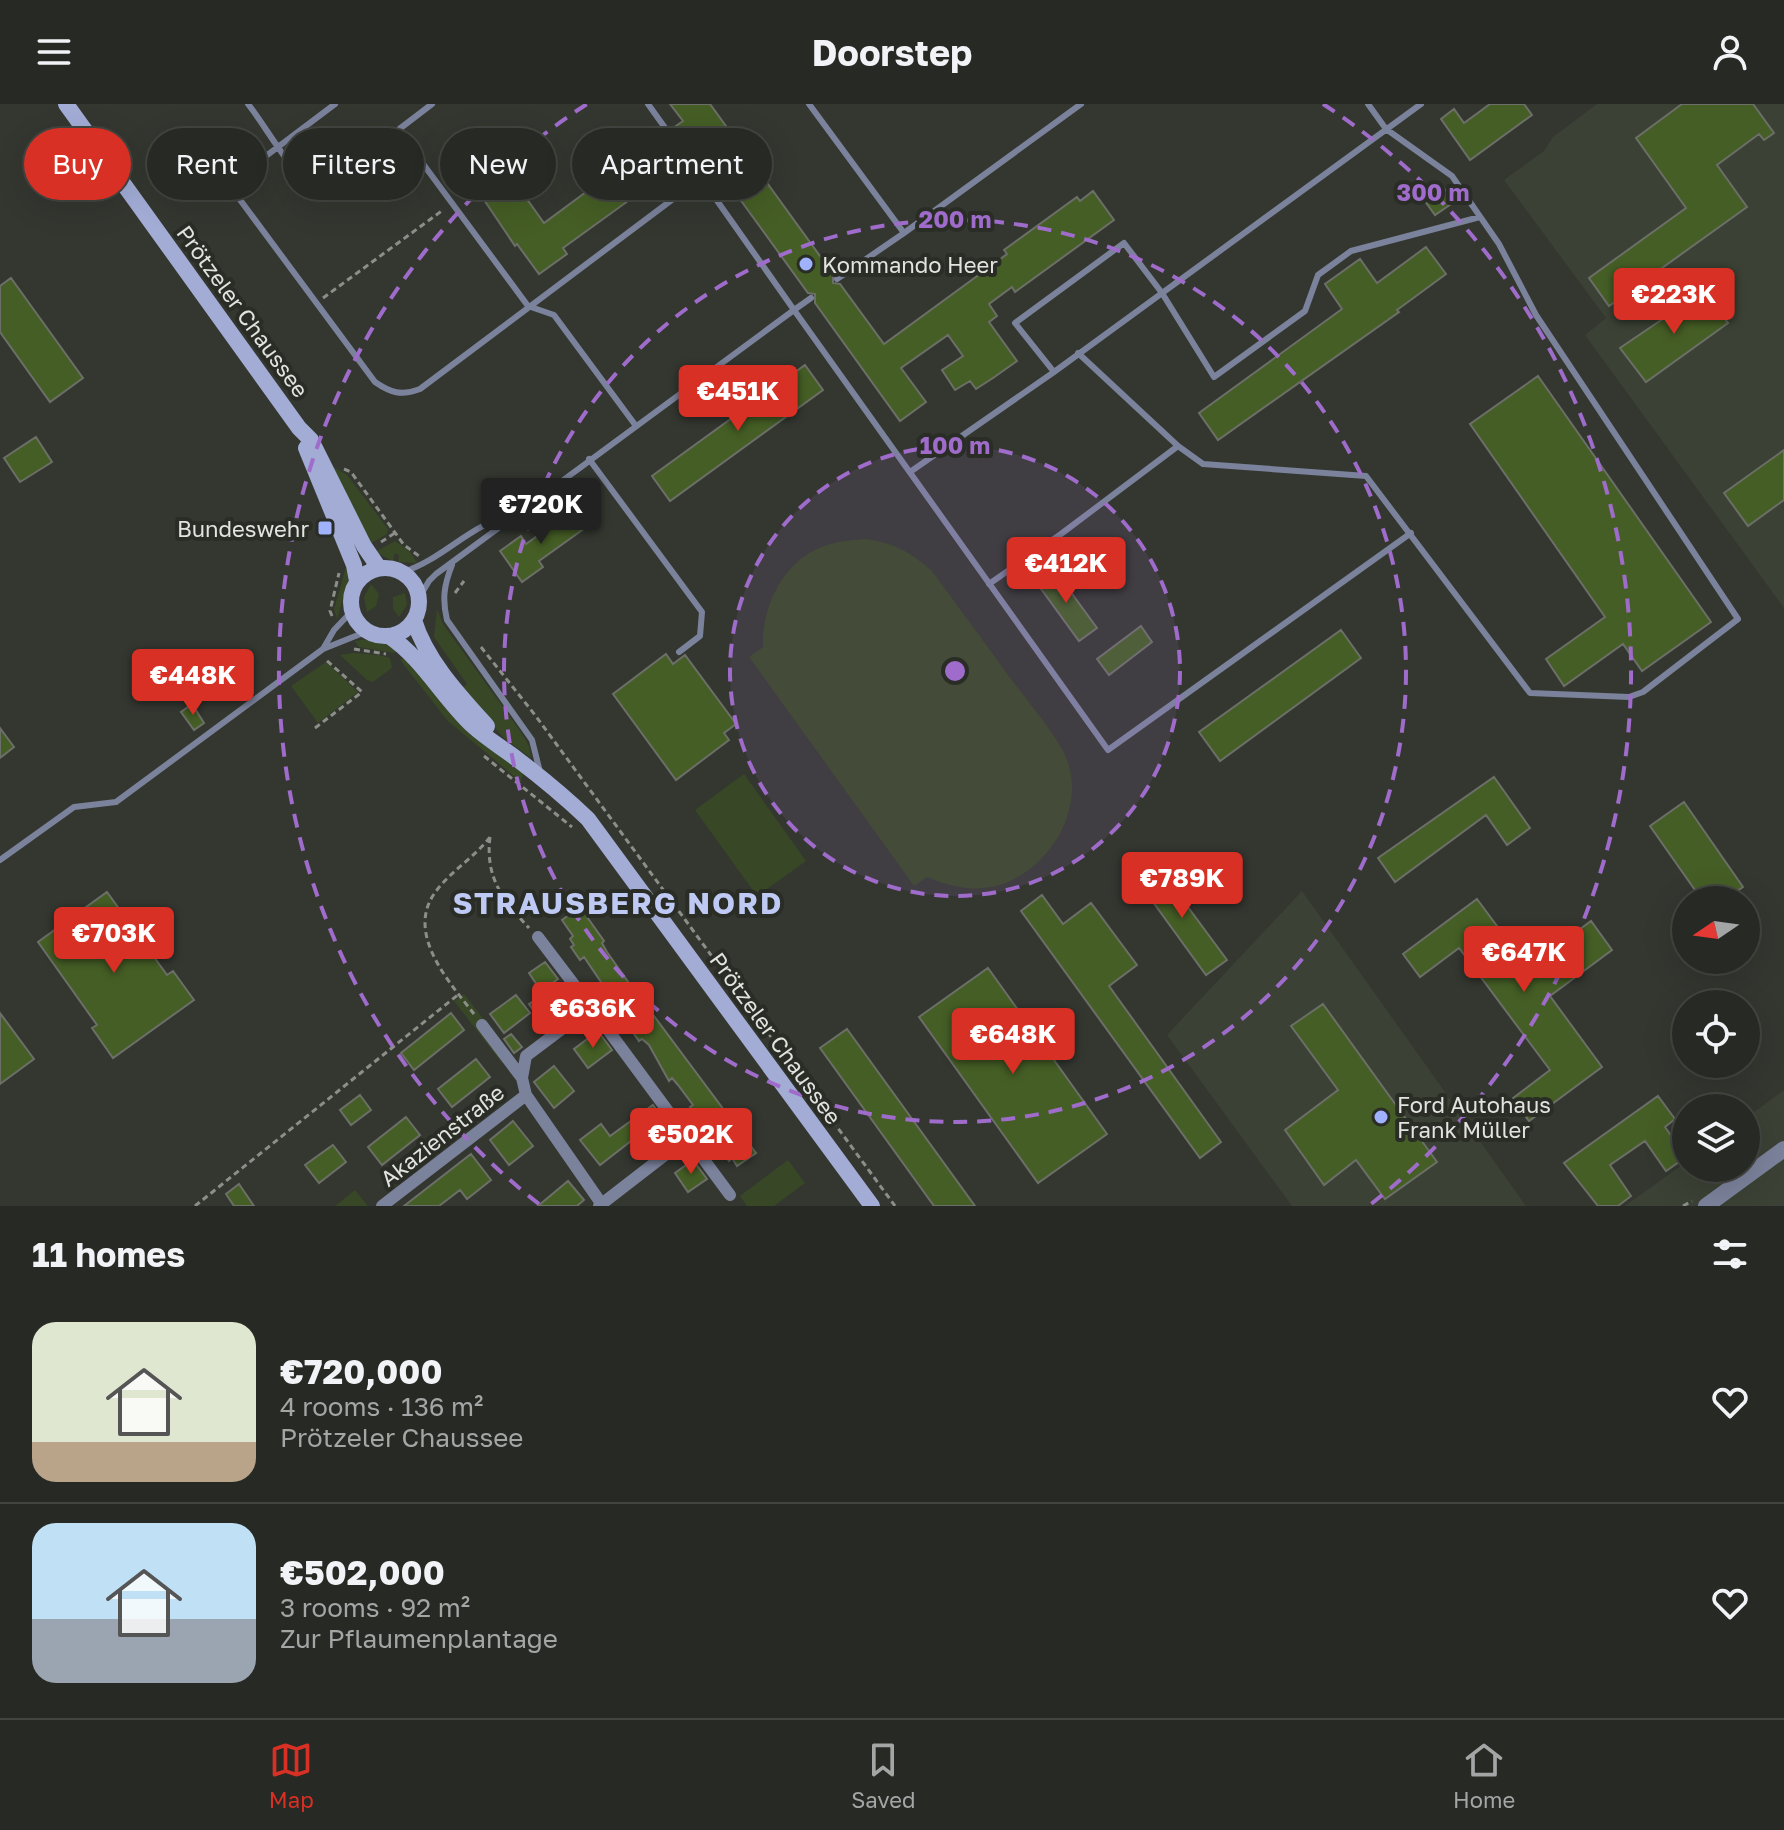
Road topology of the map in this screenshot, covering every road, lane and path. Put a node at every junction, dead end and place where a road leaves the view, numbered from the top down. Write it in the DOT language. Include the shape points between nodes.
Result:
graph roads {
  1 [pos="66,104"];
  2 [pos="248,104"];
  3 [pos="335,104"];
  4 [pos="432,104"];
  5 [pos="648,104"];
  6 [pos="809,104"];
  7 [pos="1081,104"];
  8 [pos="1368,104"];
  9 [pos="1421,104"];
  10 [pos="401,128"];
  11 [pos="665,128"];
  12 [pos="1386,129"];
  13 [pos="280,146"];
  14 [pos="283,151"];
  15 [pos="424,165"];
  16 [pos="671,200"];
  17 [pos="716,200"];
  18 [pos="452,203"];
  19 [pos="1480,217"];
  20 [pos="904,233"];
  21 [pos="837,279"];
  22 [pos="1162,293"];
  23 [pos="811,298"];
  24 [pos="316,303"];
  25 [pos="528,306"];
  26 [pos="794,310"];
  27 [pos="1078,353"];
  28 [pos="1054,372"];
  29 [pos="636,426"];
  30 [pos="299,428"];
  31 [pos="1178,446"];
  32 [pos="589,459"];
  33 [pos="910,472"];
  34 [pos="517,515"];
  35 [pos="1411,533"];
  36 [pos="453,563"];
  37 [pos="379,568"];
  38 [pos="403,572"];
  39 [pos="357,581"];
  40 [pos="464,581"];
  41 [pos="989,584"];
  42 [pos="444,594"];
  43 [pos="419,598"];
  44 [pos="352,611"];
  45 [pos="414,620"];
  46 [pos="368,631"];
  47 [pos="389,636"];
  48 [pos="479,645"];
  49 [pos="323,649"];
  50 [pos="679,652"];
  51 [pos="325,659"];
  52 [pos="315,728"];
  53 [pos="473,747"];
  54 [pos="515,757"];
  55 [pos="541,779"];
  56 [pos="578,832"];
  57 [pos="0,860"];
  58 [pos="538,937"];
  59 [pos="459,994"];
  60 [pos="591,1007"];
  61 [pos="482,1025"];
  62 [pos="522,1078"];
  63 [pos="526,1095"];
  64 [pos="687,1138"];
  65 [pos="1784,1149"];
  66 [pos="730,1195"];
  67 [pos="601,1205"];
  68 [pos="195,1206"];
  69 [pos="382,1206"];
  70 [pos="872,1206"];
  71 [pos="895,1206"];
  72 [pos="1706,1206"];
  1 -- 30 [label="main road, Prötzeler Chaussee"];
  2 -- 13 [label="lane"];
  3 -- 13 [label="lane"];
  4 -- 10 [label="lane"];
  5 -- 11 [label="lane"];
  6 -- 20 [label="lane"];
  7 -- 20 [label="lane"];
  8 -- 12 [label="lane"];
  9 -- 12 [label="lane"];
  12 -- 19 [label="lane" via="1452,176"];
  12 -- 22 [label="lane"];
  13 -- 14 [label="lane"];
  13 -- 24 [label="lane" via="238,177 235,193"];
  15 -- 18 [label="lane"];
  16 -- 25 [label="lane"];
  17 -- 26 [label="lane"];
  18 -- 24 [label="path"];
  18 -- 25 [label="lane"];
  19 -- 22 [label="lane" via="1351,251 1318,275 1305,311 1214,377"];
  19 -- 35 [label="lane" via="1536,315 1738,619 1643,692 1629,697 1530,693"];
  20 -- 21 [label="lane"];
  22 -- 27 [label="lane"];
  22 -- 28 [label="lane" via="1124,243 1100,260 1015,323"];
  23 -- 26 [label="lane"];
  24 -- 25 [label="lane" via="375,382 405,395"];
  25 -- 29 [label="lane" via="554,315"];
  26 -- 29 [label="lane"];
  26 -- 33 [label="lane"];
  27 -- 28 [label="lane"];
  27 -- 31 [label="lane"];
  28 -- 33 [label="lane"];
  29 -- 32 [label="lane"];
  30 -- 37 [label="main road, Prötzeler Chaussee" via="311,440"];
  30 -- 39 [label="main road, Prötzeler Chaussee"];
  31 -- 35 [label="lane" via="1203,464 1366,476"];
  31 -- 41 [label="lane"];
  32 -- 34 [label="lane"];
  32 -- 50 [label="lane" via="702,612 700,636"];
  33 -- 41 [label="lane"];
  34 -- 36 [label="lane"];
  34 -- 38 [label="lane" via="493,519 425,564"];
  35 -- 41 [label="lane" via="1108,750"];
  36 -- 42 [label="lane"];
  36 -- 43 [label="lane" via="429,581"];
  37 -- 38 [label="main road"];
  37 -- 39 [label="main road"];
  38 -- 43 [label="main road"];
  39 -- 44 [label="main road, Prötzeler Chaussee"];
  40 -- 42 [label="path" via="453,596"];
  42 -- 55 [label="lane" via="447,620 532,740"];
  43 -- 45 [label="main road"];
  44 -- 46 [label="main road"];
  44 -- 49 [label="lane"];
  45 -- 47 [label="main road"];
  45 -- 54 [label="main road, Prötzeler Chaussee" via="419,636 463,699"];
  46 -- 47 [label="main road, Prötzeler Chaussee"];
  46 -- 49 [label="lane"];
  47 -- 54 [label="main road, Prötzeler Chaussee" via="408,650 486,739"];
  48 -- 71 [label="path"];
  49 -- 57 [label="lane" via="116,802 74,807"];
  51 -- 52 [label="path" via="362,692"];
  53 -- 56 [label="path"];
  54 -- 55 [label="main road, Prötzeler Chaussee"];
  55 -- 70 [label="main road, Prötzeler Chaussee" via="588,819"];
  58 -- 59 [label="path" via="503,901 488,859 490,837 434,893 427,908 429,947"];
  58 -- 60 [label="street"];
  59 -- 61 [label="path"];
  59 -- 68 [label="path"];
  60 -- 62 [label="street" via="526,1056"];
  60 -- 64 [label="street"];
  61 -- 62 [label="street, Akazienstraße"];
  62 -- 63 [label="street, Akazienstraße"];
  63 -- 67 [label="street, Akazienstraße"];
  63 -- 69 [label="street, Akazienstraße"];
  64 -- 66 [label="street"];
  64 -- 67 [label="street"];
  65 -- 72 [label="street"];
}
